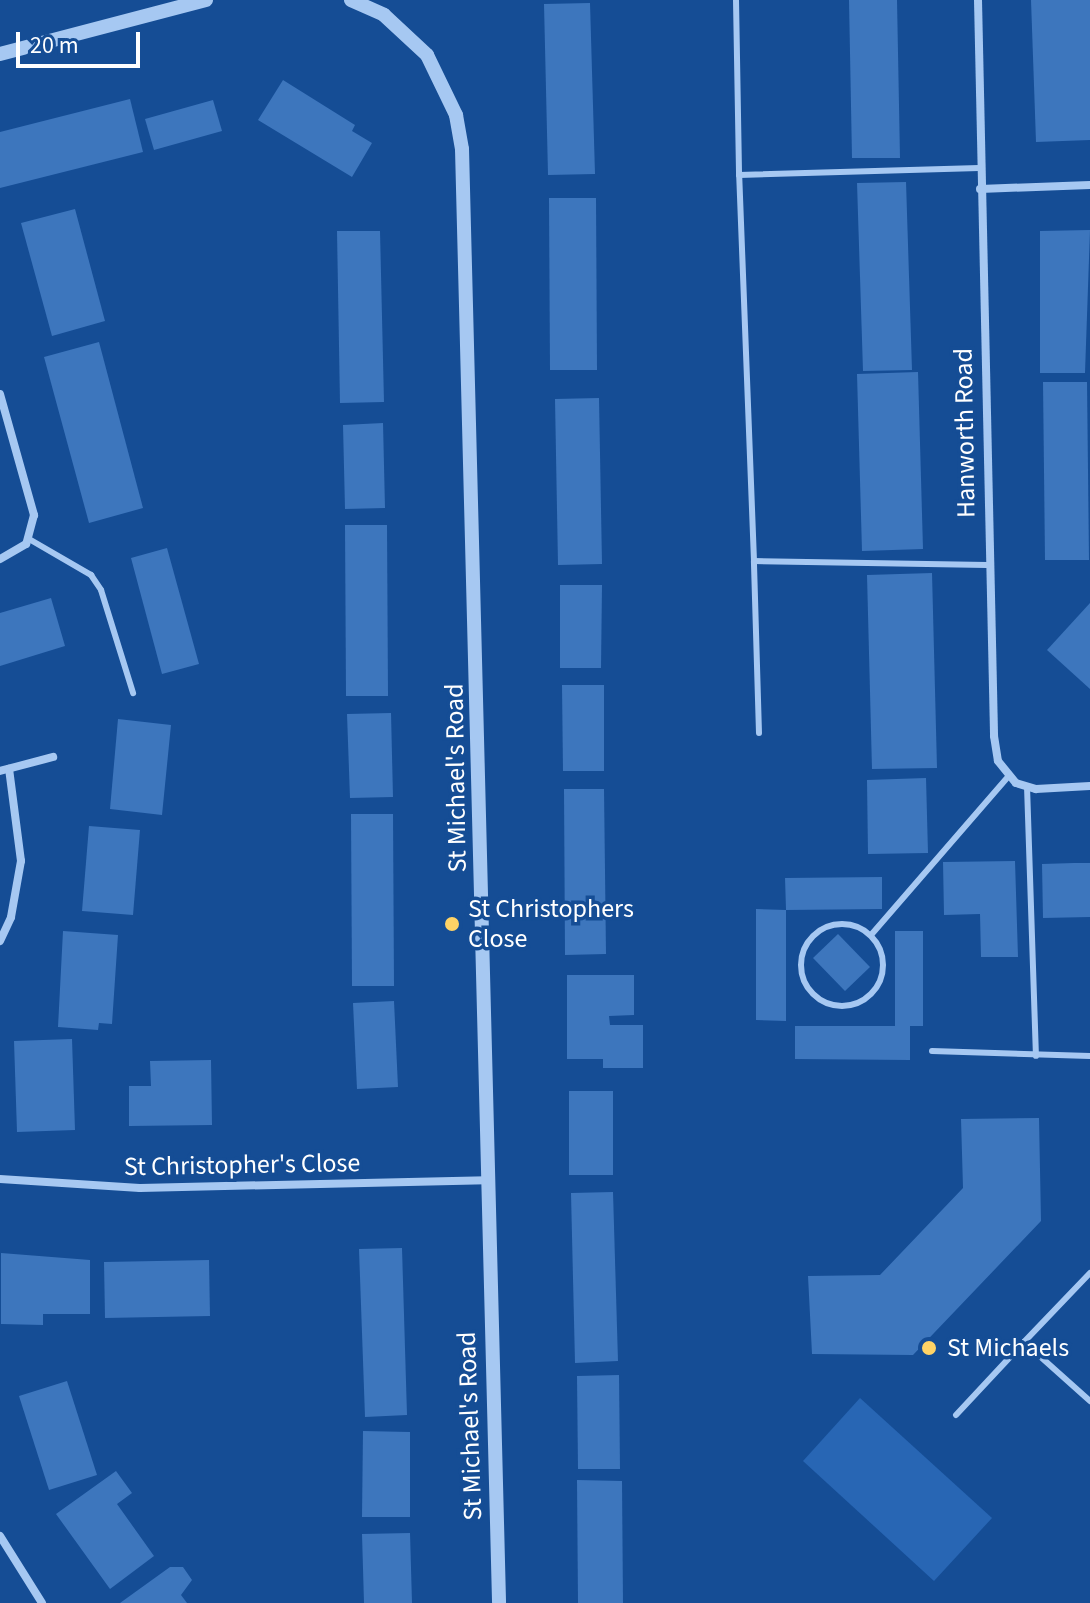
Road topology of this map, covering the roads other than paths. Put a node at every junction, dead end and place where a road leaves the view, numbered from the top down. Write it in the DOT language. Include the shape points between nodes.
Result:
graph roads {
  1 [pos="206,0"];
  2 [pos="351,0"];
  3 [pos="736,0"];
  4 [pos="978,0"];
  5 [pos="0,54"];
  6 [pos="979,168"];
  7 [pos="739,175"];
  8 [pos="1090,185"];
  9 [pos="980,189"];
  10 [pos="0,394"];
  11 [pos="2,408"];
  12 [pos="29,539"];
  13 [pos="0,559"];
  14 [pos="754,561"];
  15 [pos="987,565"];
  16 [pos="133,693"];
  17 [pos="759,733"];
  18 [pos="53,757"];
  19 [pos="4,770"];
  20 [pos="1008,777"];
  21 [pos="1027,786"];
  22 [pos="1090,786"];
  23 [pos="871,935"];
  24 [pos="0,941"];
  25 [pos="932,1051"];
  26 [pos="1036,1056"];
  27 [pos="1090,1056"];
  28 [pos="0,1179"];
  29 [pos="486,1180"];
  30 [pos="1090,1273"];
  31 [pos="1024,1342"];
  32 [pos="1090,1401"];
  33 [pos="956,1415"];
  34 [pos="0,1536"];
  35 [pos="42,1603"];
  36 [pos="499,1603"];
  1 -- 5 [label="street"];
  2 -- 29 [label="street, St Michael's Road" via="384,15 427,55 456,115 462,149"];
  3 -- 7 [label="lane"];
  4 -- 6 [label="street, Hanworth Road"];
  6 -- 7 [label="lane"];
  6 -- 9 [label="street, Hanworth Road"];
  7 -- 14 [label="lane"];
  8 -- 9 [label="street"];
  9 -- 15 [label="street, Hanworth Road"];
  10 -- 11 [label="street"];
  11 -- 12 [label="street" via="34,515"];
  12 -- 13 [label="street"];
  12 -- 16 [label="lane" via="96,582"];
  14 -- 15 [label="lane"];
  14 -- 17 [label="lane"];
  15 -- 20 [label="street, Hanworth Road" via="994,736 998,761"];
  18 -- 19 [label="street"];
  19 -- 24 [label="street" via="21,861 11,917"];
  20 -- 21 [label="street"];
  20 -- 23 [label="lane"];
  21 -- 22 [label="street"];
  21 -- 26 [label="lane"];
  23 -- 23 [label="lane" via="860,927 833,924 810,938 801,963 809,989 844,1006 869,996 878,985 883,959"];
  25 -- 26 [label="lane"];
  26 -- 27 [label="lane"];
  28 -- 29 [label="street, St Christopher's Close" via="140,1188"];
  29 -- 36 [label="street, St Michael's Road"];
  30 -- 31 [label="lane"];
  31 -- 32 [label="lane"];
  31 -- 33 [label="lane"];
  34 -- 35 [label="street"];
}
